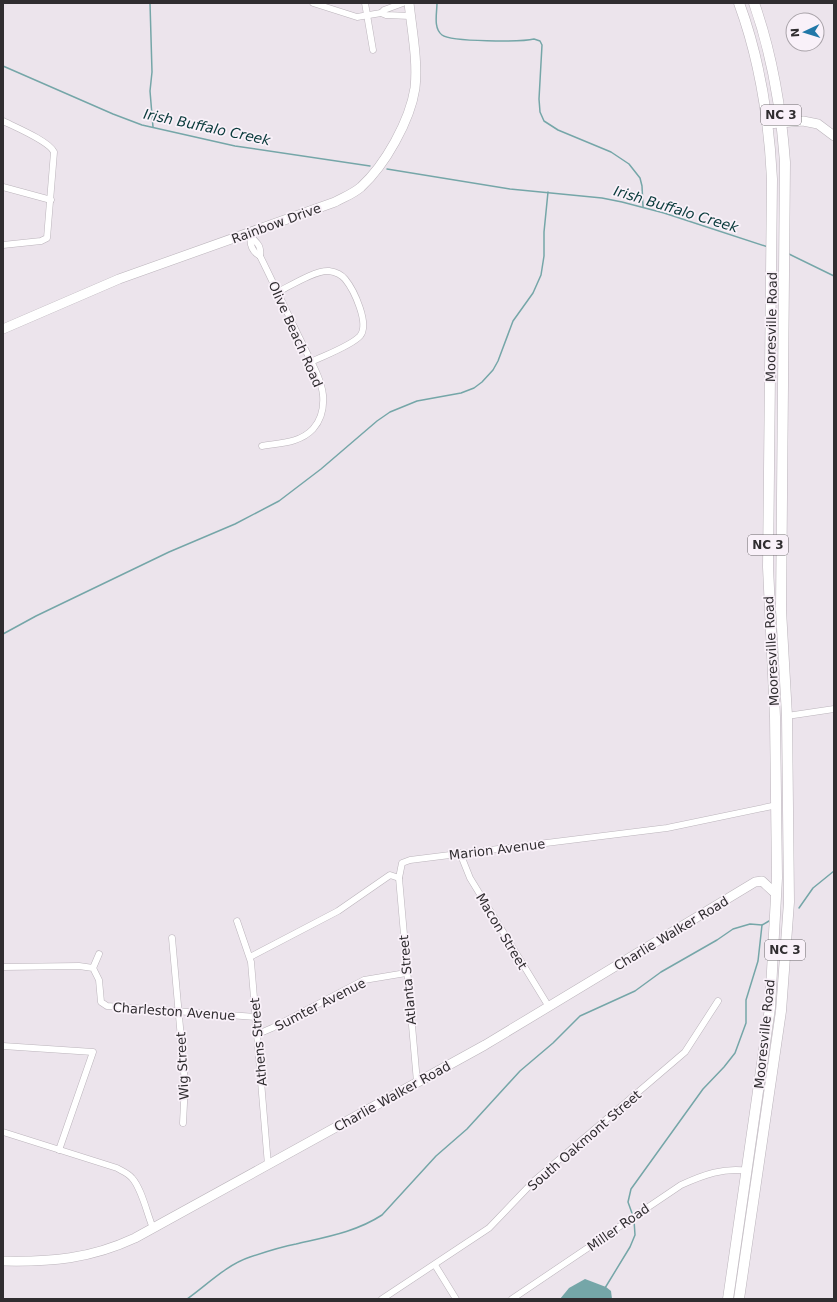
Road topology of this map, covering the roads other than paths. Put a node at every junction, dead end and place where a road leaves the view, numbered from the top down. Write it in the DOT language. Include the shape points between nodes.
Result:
graph roads {
  1 [pos="313,3"];
  2 [pos="365,3"];
  3 [pos="403,3"];
  4 [pos="408,3"];
  5 [pos="739,3"];
  6 [pos="754,3"];
  7 [pos="381,13"];
  8 [pos="368,15"];
  9 [pos="410,16"];
  10 [pos="373,50"];
  11 [pos="3,121"];
  12 [pos="782,122"];
  13 [pos="768,124"];
  14 [pos="834,136"];
  15 [pos="3,188"];
  16 [pos="51,200"];
  17 [pos="250,234"];
  18 [pos="3,244"];
  19 [pos="278,292"];
  20 [pos="3,329"];
  21 [pos="311,362"];
  22 [pos="262,446"];
  23 [pos="768,525"];
  24 [pos="781,526"];
  25 [pos="834,709"];
  26 [pos="788,716"];
  27 [pos="777,791"];
  28 [pos="777,805"];
  29 [pos="460,854"];
  30 [pos="790,869"];
  31 [pos="399,878"];
  32 [pos="777,878"];
  33 [pos="762,881"];
  34 [pos="776,894"];
  35 [pos="237,921"];
  36 [pos="172,938"];
  37 [pos="785,953"];
  38 [pos="99,954"];
  39 [pos="250,957"];
  40 [pos="3,967"];
  41 [pos="93,968"];
  42 [pos="406,973"];
  43 [pos="718,1001"];
  44 [pos="549,1007"];
  45 [pos="179,1013"];
  46 [pos="256,1017"];
  47 [pos="258,1034"];
  48 [pos="3,1046"];
  49 [pos="417,1082"];
  50 [pos="756,1110"];
  51 [pos="184,1123"];
  52 [pos="3,1132"];
  53 [pos="59,1150"];
  54 [pos="759,1158"];
  55 [pos="268,1165"];
  56 [pos="732,1170"];
  57 [pos="748,1171"];
  58 [pos="745,1187"];
  59 [pos="750,1220"];
  60 [pos="153,1228"];
  61 [pos="3,1261"];
  62 [pos="435,1265"];
  63 [pos="382,1299"];
  64 [pos="456,1299"];
  65 [pos="512,1299"];
  66 [pos="728,1299"];
  67 [pos="739,1299"];
  1 -- 8 [label="street" via="357,17"];
  2 -- 8 [label="street"];
  3 -- 7 [label="street"];
  4 -- 9 [label="street, Rainbow Drive"];
  5 -- 13 [label="main road, Mooresville Road / NC 3" via="759,68"];
  6 -- 12 [label="main road, Mooresville Road / NC 3" via="770,54"];
  7 -- 8 [label="street"];
  7 -- 9 [label="street"];
  8 -- 10 [label="street"];
  9 -- 17 [label="street, Rainbow Drive" via="415,59 415,89 398,136 378,168 351,194"];
  11 -- 16 [label="street" via="53,149"];
  12 -- 13 [label="street"];
  12 -- 14 [label="street" via="802,121 818,124"];
  12 -- 24 [label="main road, Mooresville Road / NC 3" via="785,231"];
  13 -- 23 [label="main road, Mooresville Road / NC 3" via="772,179"];
  15 -- 16 [label="street"];
  16 -- 18 [label="street" via="47,238 41,241"];
  17 -- 19 [label="street, Olive Beach Road" via="261,250 260,256"];
  17 -- 20 [label="street, Rainbow Drive" via="122,278"];
  19 -- 21 [label="street, Olive Beach Road"];
  19 -- 21 [label="street" via="318,273 333,272 346,279 362,313 363,328 354,340"];
  21 -- 22 [label="street, Olive Beach Road" via="323,394 321,416 314,428 305,436 290,442"];
  23 -- 24 [label="main road"];
  23 -- 27 [label="main road, Mooresville Road / NC 3" via="768,589"];
  24 -- 26 [label="main road, Mooresville Road / NC 3" via="781,610"];
  25 -- 26 [label="street"];
  26 -- 30 [label="main road, Mooresville Road / NC 3"];
  27 -- 28 [label="main road, Mooresville Road / NC 3"];
  27 -- 30 [label="main road" via="781,803 784,866"];
  28 -- 29 [label="street, Marion Avenue" via="667,828"];
  28 -- 32 [label="main road, Mooresville Road / NC 3"];
  29 -- 31 [label="street, Marion Avenue" via="406,861 402,863"];
  29 -- 44 [label="street, Macon Street" via="470,878"];
  30 -- 37 [label="main road, Mooresville Road / NC 3"];
  31 -- 39 [label="street" via="390,875 338,911"];
  31 -- 42 [label="street, Atlanta Street"];
  32 -- 33 [label="street, Charlie Walker Road"];
  32 -- 34 [label="main road, Mooresville Road / NC 3"];
  32 -- 37 [label="main road" via="783,890 781,947"];
  33 -- 34 [label="street"];
  33 -- 44 [label="street, Charlie Walker Road" via="755,882"];
  34 -- 50 [label="main road, Mooresville Road / NC 3" via="770,1008"];
  35 -- 39 [label="street, Athens Street"];
  36 -- 45 [label="street, Wig Street"];
  37 -- 54 [label="main road, Mooresville Road / NC 3" via="781,1011"];
  38 -- 41 [label="street"];
  39 -- 46 [label="street, Athens Street"];
  40 -- 41 [label="street"];
  41 -- 45 [label="street, Charleston Avenue" via="99,980 103,1005"];
  42 -- 47 [label="street, Sumter Avenue" via="364,980"];
  42 -- 49 [label="street, Atlanta Street"];
  43 -- 62 [label="street, South Oakmont Street" via="686,1052 534,1181 489,1228"];
  44 -- 49 [label="street, Charlie Walker Road"];
  45 -- 46 [label="street, Charleston Avenue"];
  45 -- 51 [label="street, Wig Street" via="185,1083"];
  46 -- 47 [label="street, Athens Street"];
  47 -- 55 [label="street, Athens Street"];
  48 -- 53 [label="street" via="93,1052"];
  49 -- 55 [label="street, Charlie Walker Road"];
  50 -- 54 [label="main road" via="756,1148"];
  50 -- 57 [label="main road, Mooresville Road / NC 3"];
  52 -- 53 [label="street"];
  53 -- 60 [label="street" via="117,1168 131,1177 138,1188"];
  54 -- 59 [label="main road, Mooresville Road / NC 3"];
  55 -- 60 [label="street, Charlie Walker Road"];
  56 -- 57 [label="street, Miller Road"];
  56 -- 58 [label="street" via="740,1176"];
  56 -- 65 [label="street, Miller Road" via="710,1173 671,1191"];
  57 -- 58 [label="main road, Mooresville Road / NC 3"];
  57 -- 59 [label="main road" via="751,1176 748,1208"];
  58 -- 66 [label="main road, Mooresville Road / NC 3"];
  59 -- 67 [label="main road, Mooresville Road / NC 3"];
  60 -- 61 [label="street, Charlie Walker Road" via="121,1244 90,1254 49,1261"];
  62 -- 63 [label="street, South Oakmont Street"];
  62 -- 64 [label="street"];
}
